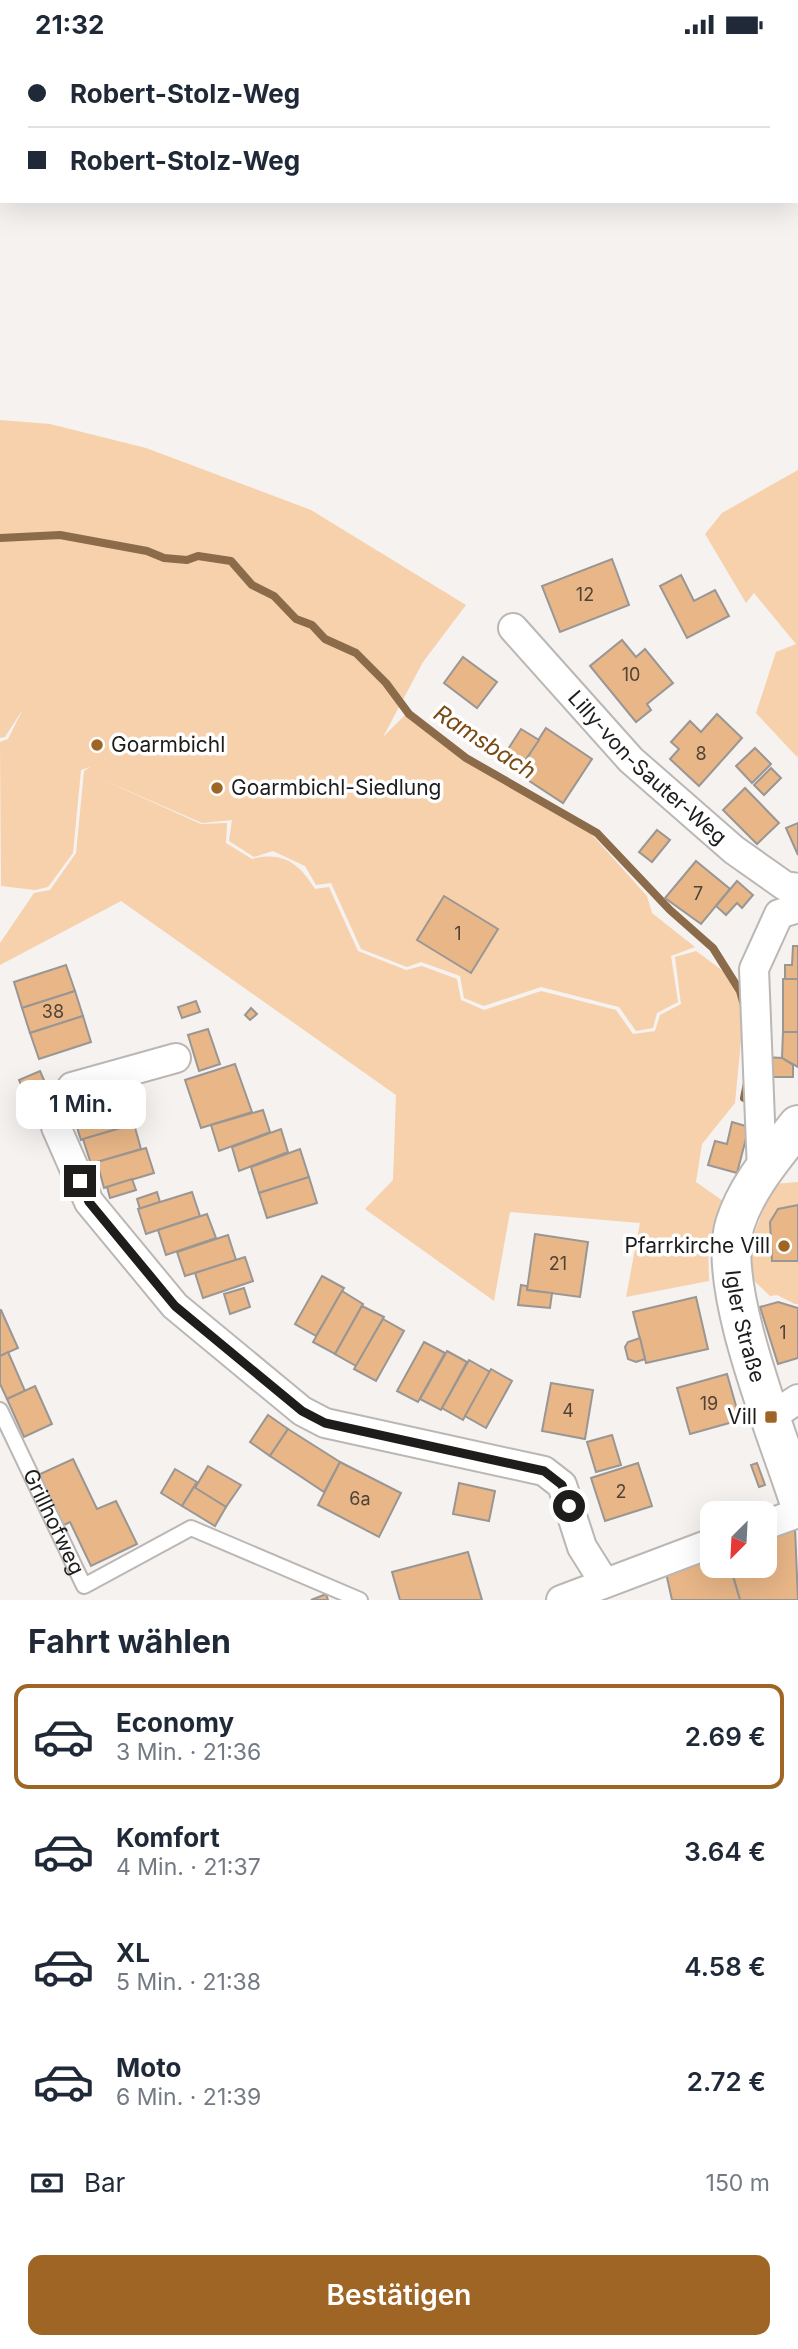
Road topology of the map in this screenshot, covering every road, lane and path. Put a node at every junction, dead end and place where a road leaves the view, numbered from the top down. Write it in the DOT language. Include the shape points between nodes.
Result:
graph roads {
  1 [pos="513,628"];
  2 [pos="798,888"];
  3 [pos="798,908"];
  4 [pos="176,1058"];
  5 [pos="798,1125"];
  6 [pos="762,1171"];
  7 [pos="785,1408"];
  8 [pos="0,1410"];
  9 [pos="798,1498"];
  10 [pos="798,1513"];
  11 [pos="777,1521"];
  12 [pos="700,1548"];
  13 [pos="581,1594"];
  14 [pos="360,1600"];
  1 -- 2 [label="street, Lilly-von-Sauter-Weg" via="631,760 734,850 785,886"];
  3 -- 6 [label="street" via="779,914 754,969"];
  4 -- 13 [label="street" via="72,1087 61,1103 57,1127 89,1202 175,1306 302,1411 325,1423 544,1471 562,1485 582,1547"];
  5 -- 6 [label="main road, Igler Straße"];
  6 -- 7 [label="main road, Igler Straße" via="734,1226 731,1265 737,1305"];
  7 -- 9 [label="main road, Igler Straße"];
  8 -- 14 [label="lane, Grillhofweg" via="85,1587 191,1528"];
  10 -- 11 [label="street"];
  12 -- 13 [label="street"];
}
